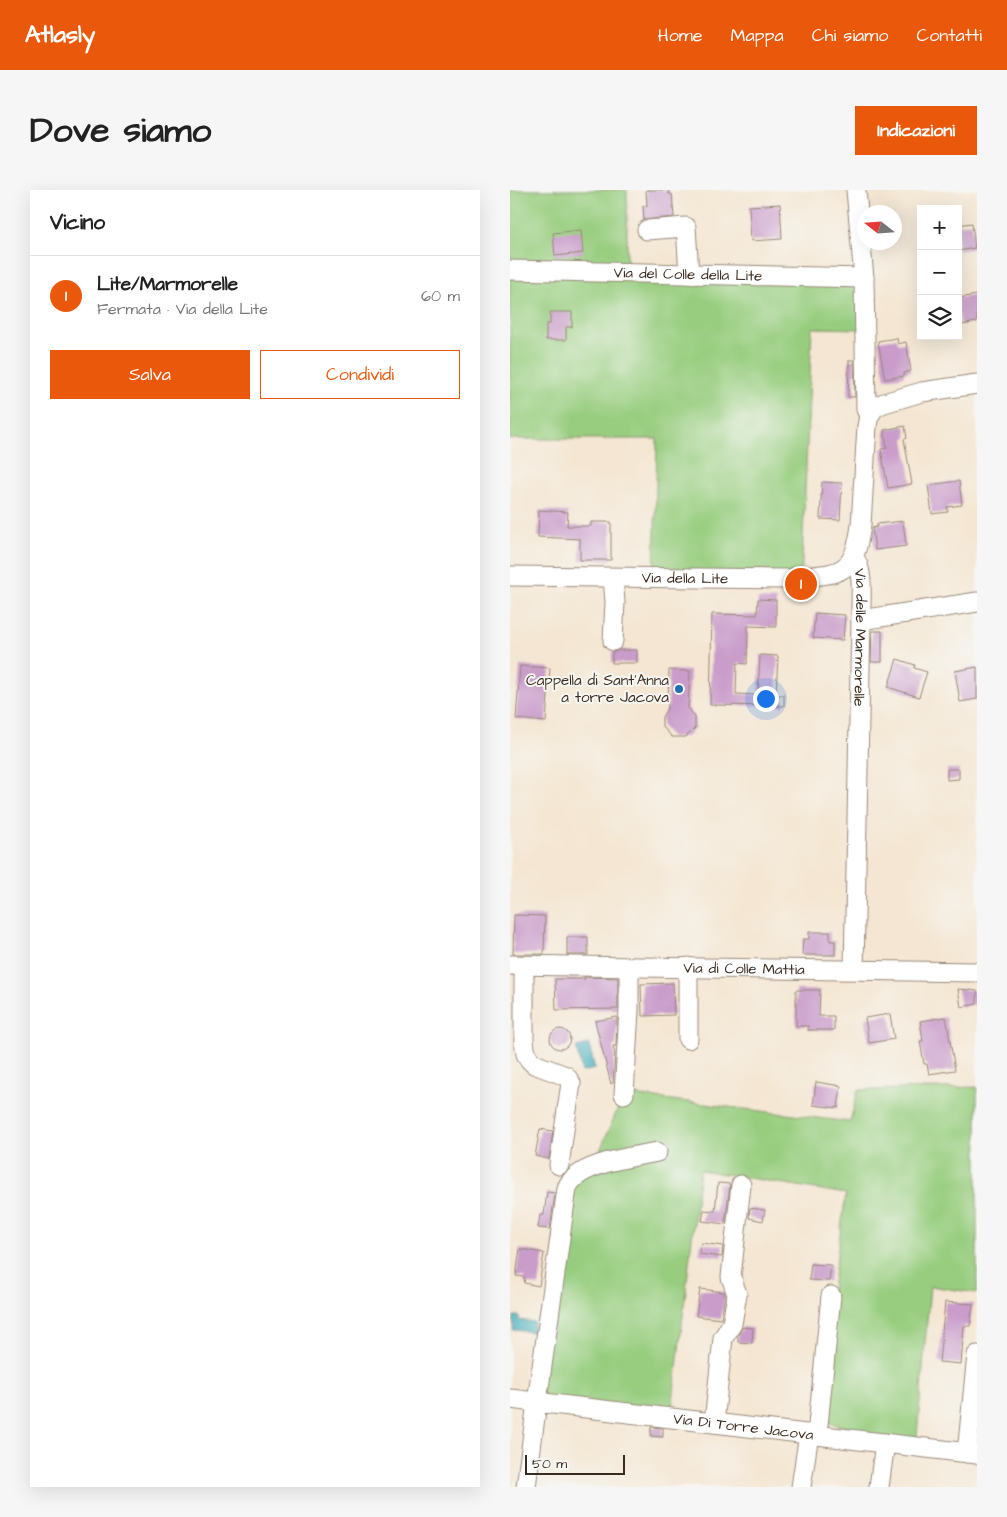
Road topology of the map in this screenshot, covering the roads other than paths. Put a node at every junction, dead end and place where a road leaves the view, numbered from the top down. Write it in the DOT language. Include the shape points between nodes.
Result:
graph roads {
  1 [pos="856,190"];
  2 [pos="647,230"];
  3 [pos="510,270"];
  4 [pos="689,274"];
  5 [pos="864,278"];
  6 [pos="977,384"];
  7 [pos="869,416"];
  8 [pos="854,558"];
  9 [pos="510,576"];
  10 [pos="613,578"];
  11 [pos="977,602"];
  12 [pos="860,620"];
  13 [pos="613,641"];
  14 [pos="517,966"];
  15 [pos="629,967"];
  16 [pos="688,967"];
  17 [pos="854,970"];
  18 [pos="977,972"];
  19 [pos="688,1039"];
  20 [pos="624,1094"];
  21 [pos="657,1152"];
  22 [pos="559,1165"];
  23 [pos="741,1185"];
  24 [pos="831,1296"];
  25 [pos="977,1355"];
  26 [pos="510,1399"];
  27 [pos="537,1402"];
  28 [pos="714,1423"];
  29 [pos="813,1435"];
  30 [pos="885,1443"];
  31 [pos="972,1454"];
  32 [pos="526,1487"];
  33 [pos="802,1487"];
  34 [pos="879,1487"];
  1 -- 5 [label="street, Via delle Marmorelle"];
  2 -- 4 [label="street" via="686,227"];
  3 -- 4 [label="street, Via del Colle della Lite"];
  4 -- 5 [label="street, Via del Colle della Lite"];
  5 -- 7 [label="street, Via delle Marmorelle" via="866,409"];
  6 -- 7 [label="street" via="922,392 884,403 875,407"];
  7 -- 8 [label="street, Via delle Marmorelle" via="862,525"];
  8 -- 10 [label="street, Via della Lite" via="842,571 789,579"];
  8 -- 12 [label="street, Via delle Marmorelle" via="860,577"];
  9 -- 10 [label="street, Via della Lite"];
  10 -- 13 [label="street"];
  11 -- 12 [label="street"];
  12 -- 17 [label="street, Via delle Marmorelle"];
  14 -- 15 [label="street, Via di Colle Mattia"];
  14 -- 22 [label="street" via="526,1054 534,1064 566,1076 571,1084"];
  15 -- 16 [label="street, Via di Colle Mattia"];
  15 -- 20 [label="street"];
  16 -- 17 [label="street, Via di Colle Mattia"];
  16 -- 19 [label="street"];
  17 -- 18 [label="street, Via di Colle Mattia"];
  21 -- 27 [label="street" via="593,1167 569,1184"];
  23 -- 28 [label="street" via="731,1277 738,1294 732,1324 723,1338"];
  24 -- 29 [label="street"];
  25 -- 31 [label="street"];
  26 -- 27 [label="street, Via Di Torre Jacova"];
  27 -- 28 [label="street, Via Di Torre Jacova"];
  27 -- 32 [label="street"];
  28 -- 29 [label="street, Via Di Torre Jacova"];
  29 -- 30 [label="street, Via Di Torre Jacova"];
  29 -- 33 [label="street"];
  30 -- 31 [label="street, Via Di Torre Jacova"];
  30 -- 34 [label="street"];
}
